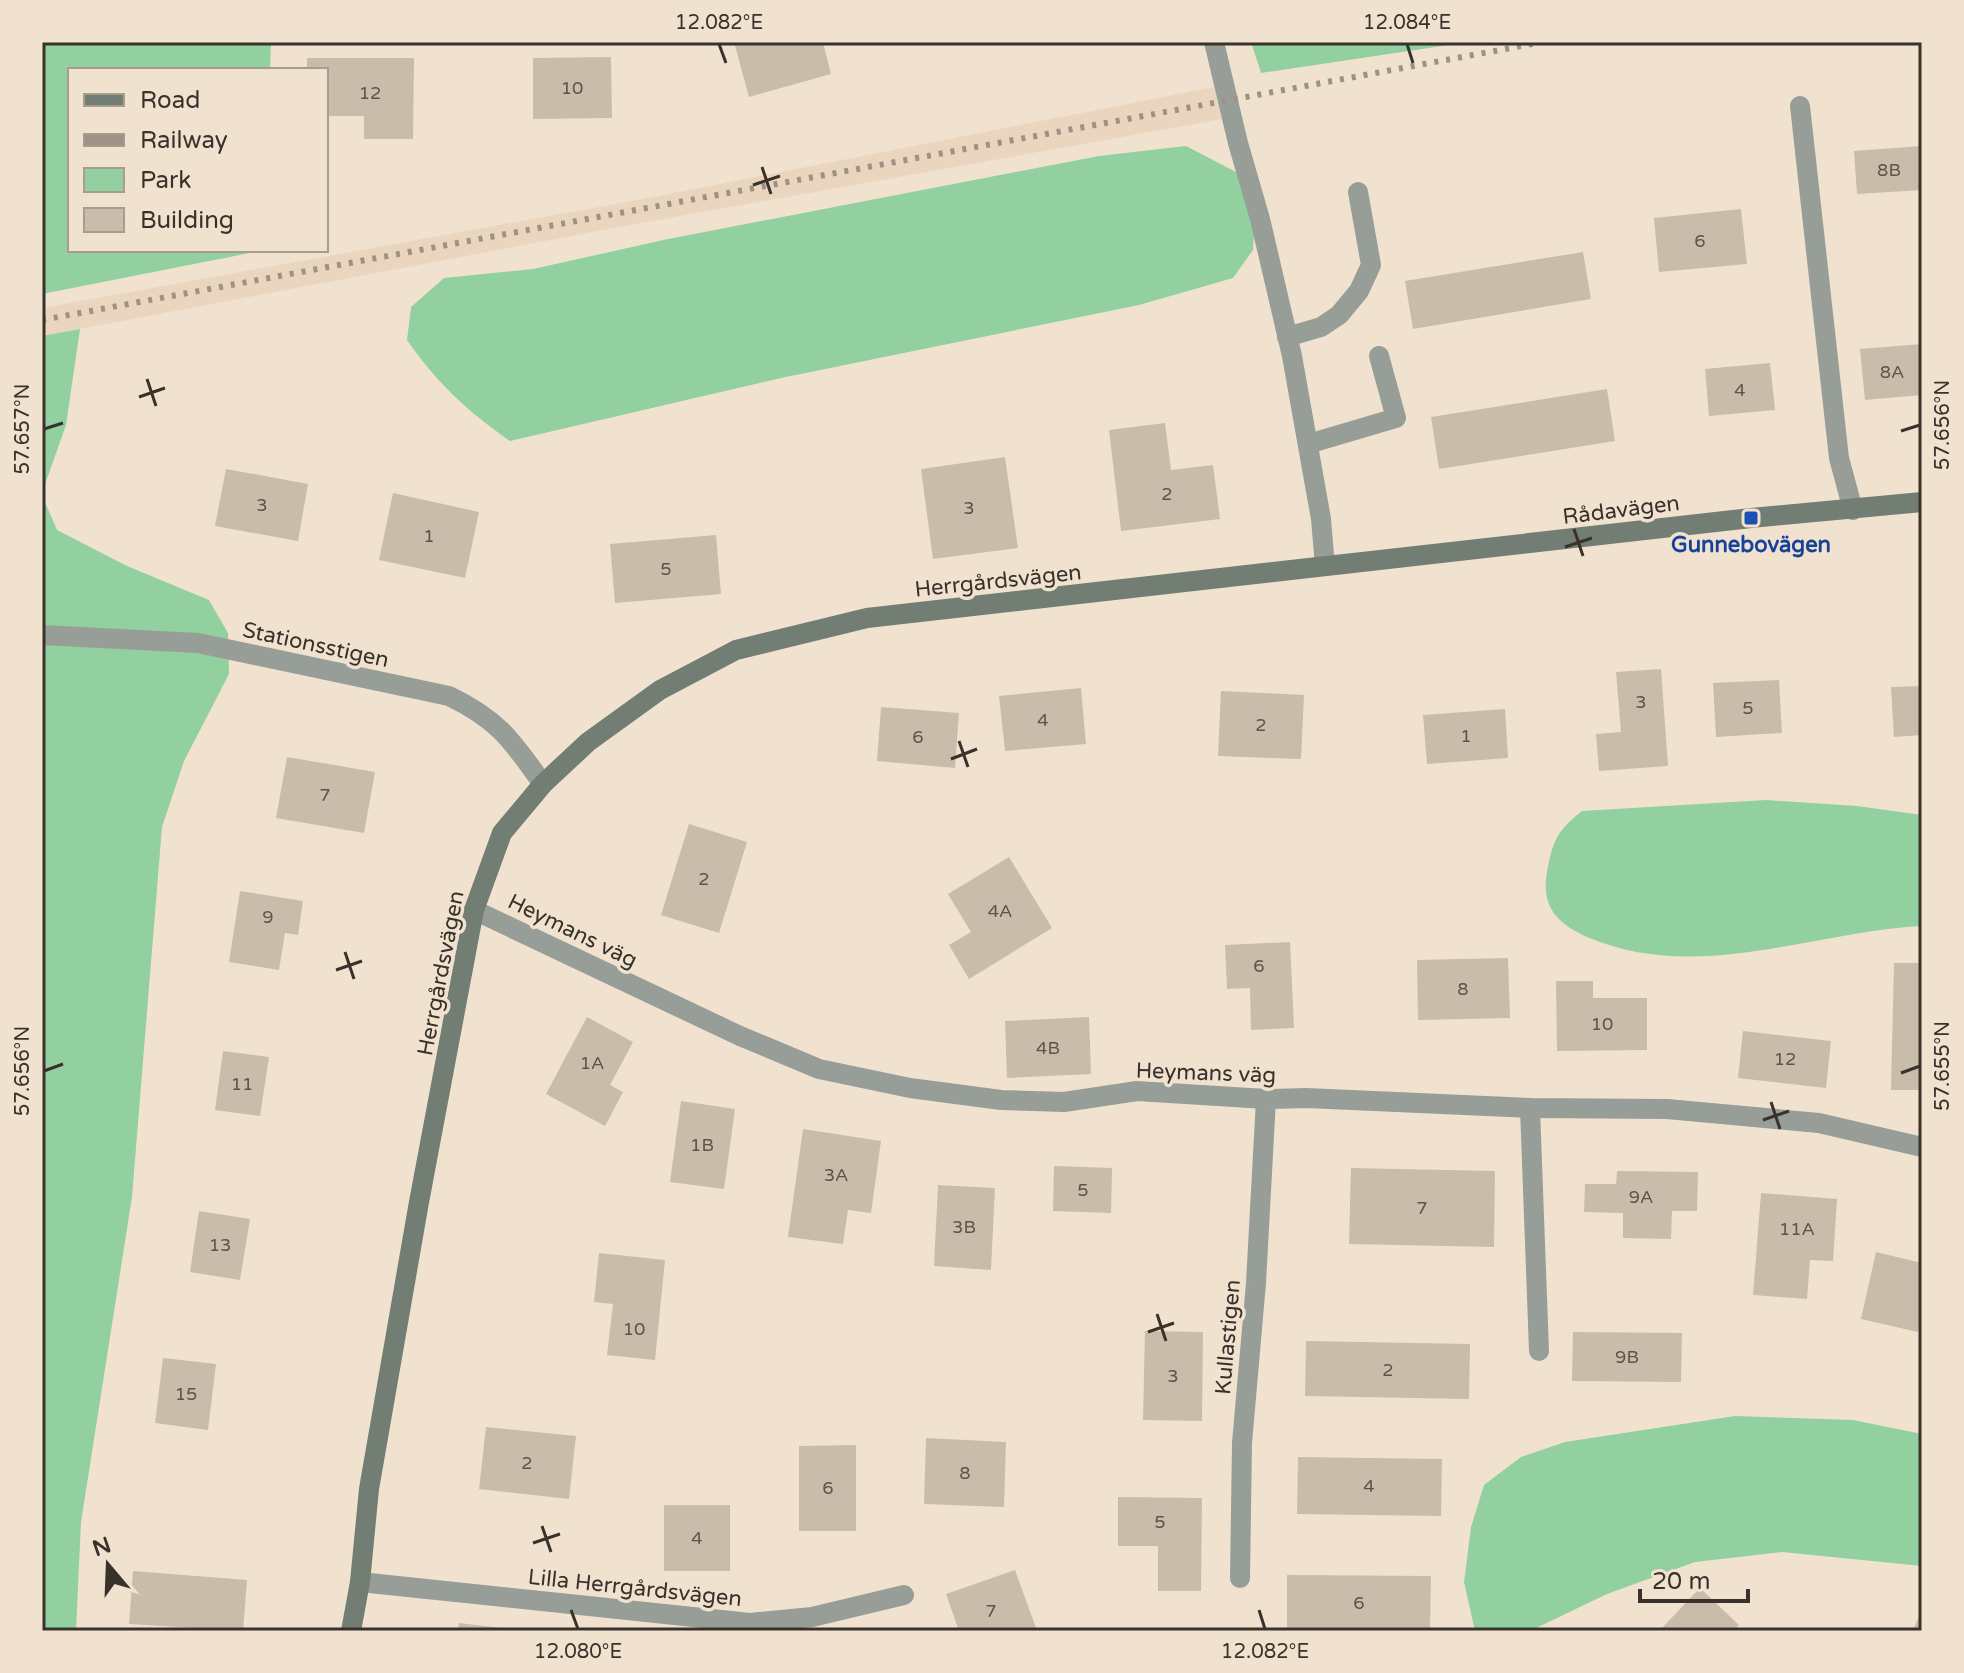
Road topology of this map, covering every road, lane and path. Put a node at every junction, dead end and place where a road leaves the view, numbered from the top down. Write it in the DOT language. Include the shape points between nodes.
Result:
graph roads {
  1 [pos="1214,42"];
  2 [pos="1800,106"];
  3 [pos="1358,192"];
  4 [pos="1287,337"];
  5 [pos="1379,356"];
  6 [pos="1308,444"];
  7 [pos="1922,502"];
  8 [pos="1853,510"];
  9 [pos="1325,566"];
  10 [pos="42,635"];
  11 [pos="543,784"];
  12 [pos="474,910"];
  13 [pos="1266,1099"];
  14 [pos="1530,1108"];
  15 [pos="1922,1147"];
  16 [pos="1539,1351"];
  17 [pos="1240,1578"];
  18 [pos="360,1582"];
  19 [pos="904,1595"];
  20 [pos="351,1631"];
  1 -- 4 [label="street"];
  2 -- 8 [label="street" via="1839,458"];
  3 -- 4 [label="street" via="1371,265 1359,291 1321,327"];
  4 -- 6 [label="street"];
  5 -- 6 [label="street" via="1396,418"];
  6 -- 9 [label="street"];
  7 -- 8 [label="street, Rådavägen"];
  8 -- 9 [label="street, Rådavägen"];
  9 -- 11 [label="street, Herrgårdsvägen" via="867,618 736,650 660,690 588,742"];
  10 -- 11 [label="street, Stationsstigen" via="198,643 449,696 507,734"];
  11 -- 12 [label="street, Herrgårdsvägen" via="502,833"];
  12 -- 13 [label="street, Heymans väg" via="819,1069 1001,1100 1064,1102 1137,1091"];
  12 -- 18 [label="street, Herrgårdsvägen" via="369,1489"];
  13 -- 14 [label="street, Heymans väg"];
  13 -- 17 [label="street, Kullastigen" via="1242,1443"];
  14 -- 15 [label="street, Heymans väg" via="1667,1109 1819,1123"];
  14 -- 16 [label="street"];
  18 -- 19 [label="street, Lilla Herrgårdsvägen" via="750,1623 812,1617"];
  18 -- 20 [label="street, Herrgårdsvägen"];
}
